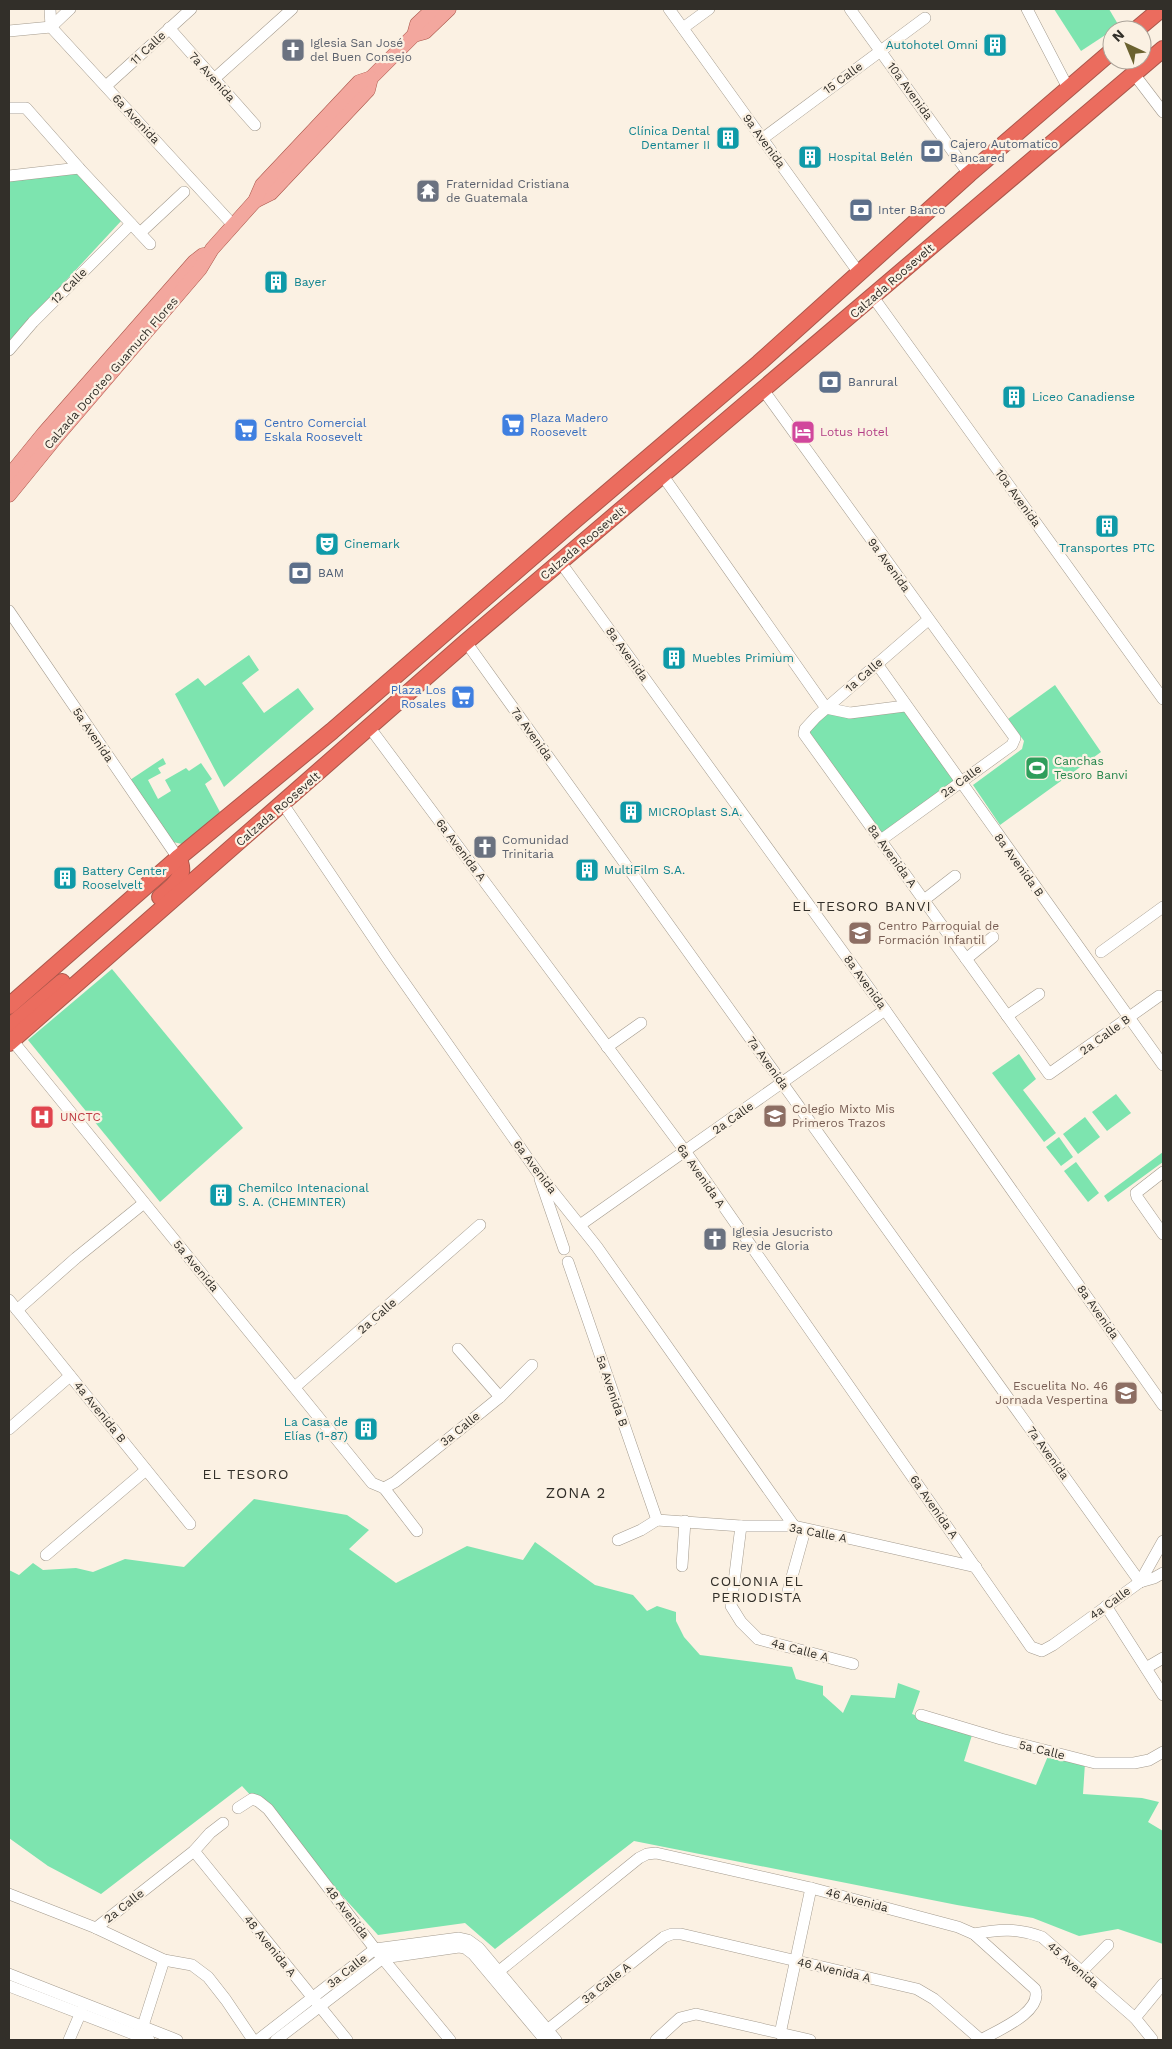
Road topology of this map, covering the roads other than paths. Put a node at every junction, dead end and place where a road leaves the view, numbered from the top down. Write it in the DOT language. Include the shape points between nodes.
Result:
graph roads {
  1 [pos="50,9"];
  2 [pos="70,9"];
  3 [pos="191,9"];
  4 [pos="292,9"];
  5 [pos="433,9"];
  6 [pos="449,9"];
  7 [pos="669,9"];
  8 [pos="709,9"];
  9 [pos="850,9"];
  10 [pos="1027,9"];
  11 [pos="1161,9"];
  12 [pos="925,18"];
  13 [pos="1148,20"];
  14 [pos="51,27"];
  15 [pos="169,28"];
  16 [pos="683,28"];
  17 [pos="9,31"];
  18 [pos="414,35"];
  19 [pos="1163,49"];
  20 [pos="881,51"];
  21 [pos="1102,59"];
  22 [pos="1134,74"];
  23 [pos="214,79"];
  24 [pos="106,86"];
  25 [pos="1068,88"];
  26 [pos="9,108"];
  27 [pos="1163,112"];
  28 [pos="255,125"];
  29 [pos="762,139"];
  30 [pos="79,168"];
  31 [pos="969,174"];
  32 [pos="9,176"];
  33 [pos="184,192"];
  34 [pos="131,224"];
  35 [pos="233,225"];
  36 [pos="140,234"];
  37 [pos="150,244"];
  38 [pos="212,249"];
  39 [pos="859,273"];
  40 [pos="873,297"];
  41 [pos="9,350"];
  42 [pos="759,363"];
  43 [pos="764,391"];
  44 [pos="646,460"];
  45 [pos="9,476"];
  46 [pos="663,476"];
  47 [pos="9,495"];
  48 [pos="581,544"];
  49 [pos="560,563"];
  50 [pos="9,611"];
  51 [pos="928,620"];
  52 [pos="466,642"];
  53 [pos="876,664"];
  54 [pos="1163,699"];
  55 [pos="905,706"];
  56 [pos="826,708"];
  57 [pos="370,728"];
  58 [pos="332,731"];
  59 [pos="804,734"];
  60 [pos="1015,738"];
  61 [pos="960,782"];
  62 [pos="283,804"];
  63 [pos="881,840"];
  64 [pos="178,858"];
  65 [pos="955,876"];
  66 [pos="924,900"];
  67 [pos="1163,907"];
  68 [pos="993,937"];
  69 [pos="1101,952"];
  70 [pos="966,959"];
  71 [pos="1039,994"];
  72 [pos="1160,996"];
  73 [pos="9,1006"];
  74 [pos="885,1010"];
  75 [pos="1007,1016"];
  76 [pos="1129,1018"];
  77 [pos="641,1023"];
  78 [pos="10,1037"];
  79 [pos="607,1047"];
  80 [pos="1163,1065"];
  81 [pos="1050,1075"];
  82 [pos="782,1084"];
  83 [pos="685,1152"];
  84 [pos="1163,1172"];
  85 [pos="538,1173"];
  86 [pos="144,1203"];
  87 [pos="480,1225"];
  88 [pos="580,1225"];
  89 [pos="1163,1234"];
  90 [pos="564,1249"];
  91 [pos="568,1262"];
  92 [pos="9,1300"];
  93 [pos="17,1310"];
  94 [pos="458,1349"];
  95 [pos="532,1364"];
  96 [pos="70,1376"];
  97 [pos="295,1387"];
  98 [pos="500,1397"];
  99 [pos="1163,1404"];
  100 [pos="9,1429"];
  101 [pos="146,1470"];
  102 [pos="384,1488"];
  103 [pos="657,1520"];
  104 [pos="684,1522"];
  105 [pos="190,1524"];
  106 [pos="741,1526"];
  107 [pos="799,1528"];
  108 [pos="417,1531"];
  109 [pos="618,1540"];
  110 [pos="1163,1541"];
  111 [pos="46,1555"];
  112 [pos="682,1566"];
  113 [pos="976,1567"];
  114 [pos="1163,1573"];
  115 [pos="1140,1582"];
  116 [pos="788,1591"];
  117 [pos="1106,1606"];
  118 [pos="1042,1651"];
  119 [pos="1163,1658"];
  120 [pos="853,1664"];
  121 [pos="1146,1668"];
  122 [pos="1163,1695"];
  123 [pos="921,1715"];
  124 [pos="1163,1752"];
  125 [pos="238,1808"];
  126 [pos="223,1823"];
  127 [pos="194,1851"];
  128 [pos="811,1888"];
  129 [pos="9,1894"];
  130 [pos="96,1928"];
  131 [pos="672,1934"];
  132 [pos="974,1934"];
  133 [pos="1108,1945"];
  134 [pos="379,1953"];
  135 [pos="164,1960"];
  136 [pos="795,1962"];
  137 [pos="1082,1972"];
  138 [pos="9,1974"];
  139 [pos="496,1974"];
  140 [pos="1163,1984"];
  141 [pos="10,1989"];
  142 [pos="316,2002"];
  143 [pos="81,2012"];
  144 [pos="1135,2018"];
  145 [pos="144,2034"];
  146 [pos="780,2034"];
  147 [pos="544,2035"];
  148 [pos="1152,2039"];
  149 [pos="69,2040"];
  150 [pos="177,2040"];
  151 [pos="253,2040"];
  152 [pos="258,2040"];
  153 [pos="276,2040"];
  154 [pos="347,2040"];
  155 [pos="450,2040"];
  156 [pos="556,2040"];
  157 [pos="656,2040"];
  158 [pos="810,2040"];
  159 [pos="981,2040"];
  1 -- 14 [label="street"];
  2 -- 14 [label="street"];
  3 -- 15 [label="street, 11 Calle"];
  4 -- 23 [label="street"];
  5 -- 18 [label="main road, Calzada Doroteo Guamuch Flores" via="417,24"];
  6 -- 18 [label="main road, Calzada Doroteo Guamuch Flores" via="425,32"];
  7 -- 16 [label="street, 9a Avenida"];
  8 -- 16 [label="street"];
  9 -- 20 [label="street, 10a Avenida"];
  10 -- 25 [label="street"];
  11 -- 13 [label="highway"];
  12 -- 20 [label="street, 15 Calle"];
  14 -- 17 [label="street"];
  14 -- 24 [label="street, 6a Avenida"];
  15 -- 23 [label="street, 7a Avenida"];
  15 -- 24 [label="street, 11 Calle"];
  16 -- 29 [label="street, 9a Avenida"];
  18 -- 35 [label="main road, Calzada Doroteo Guamuch Flores" via="372,78 368,90 271,193 255,201"];
  19 -- 22 [label="highway, Calzada Roosevelt"];
  20 -- 29 [label="street, 15 Calle"];
  20 -- 31 [label="street, 10a Avenida"];
  21 -- 25 [label="highway, Calzada Roosevelt"];
  22 -- 27 [label="street"];
  22 -- 40 [label="highway, Calzada Roosevelt"];
  23 -- 28 [label="street, 7a Avenida"];
  24 -- 35 [label="street, 6a Avenida"];
  25 -- 31 [label="highway, Calzada Roosevelt"];
  26 -- 30 [label="street" via="25,107"];
  29 -- 39 [label="street, 9a Avenida"];
  30 -- 32 [label="street"];
  30 -- 34 [label="street"];
  31 -- 39 [label="highway, Calzada Roosevelt"];
  33 -- 36 [label="street"];
  34 -- 36 [label="street"];
  34 -- 41 [label="street, 12 Calle"];
  35 -- 38 [label="main road, Calzada Doroteo Guamuch Flores"];
  36 -- 37 [label="street"];
  38 -- 45 [label="main road, Calzada Doroteo Guamuch Flores" via="194,262"];
  38 -- 47 [label="main road, Calzada Doroteo Guamuch Flores" via="200,270"];
  39 -- 42 [label="highway, Calzada Roosevelt"];
  40 -- 43 [label="highway, Calzada Roosevelt"];
  40 -- 54 [label="street, 10a Avenida"];
  42 -- 44 [label="highway, Calzada Roosevelt"];
  42 -- 46 [label="highway" via="746,384 663,456 659,465"];
  43 -- 46 [label="highway, Calzada Roosevelt"];
  43 -- 51 [label="street, 9a Avenida"];
  44 -- 48 [label="highway" via="651,467 649,475 596,521"];
  44 -- 58 [label="highway, Calzada Roosevelt"];
  46 -- 48 [label="highway, Calzada Roosevelt"];
  46 -- 56 [label="street"];
  48 -- 49 [label="highway, Calzada Roosevelt"];
  49 -- 52 [label="highway, Calzada Roosevelt"];
  49 -- 74 [label="street, 8a Avenida"];
  50 -- 64 [label="street, 5a Avenida"];
  51 -- 53 [label="street, 1a Calle"];
  51 -- 60 [label="street, 9a Avenida"];
  52 -- 57 [label="highway, Calzada Roosevelt"];
  52 -- 82 [label="street, 7a Avenida"];
  53 -- 55 [label="street, 8a Avenida B"];
  53 -- 56 [label="street, 1a Calle"];
  55 -- 56 [label="street" via="850,713"];
  55 -- 61 [label="street, 8a Avenida B"];
  56 -- 59 [label="street, 1a Calle" via="805,728"];
  57 -- 62 [label="highway, Calzada Roosevelt"];
  57 -- 79 [label="street, 6a Avenida A"];
  58 -- 62 [label="highway" via="319,753 283,786 280,793"];
  58 -- 64 [label="highway, Calzada Roosevelt"];
  59 -- 63 [label="street, 8a Avenida A"];
  60 -- 61 [label="street, 2a Calle" via="1012,745"];
  61 -- 63 [label="street, 2a Calle"];
  61 -- 76 [label="street, 8a Avenida B"];
  62 -- 78 [label="highway, Calzada Roosevelt"];
  62 -- 85 [label="street, 6a Avenida"];
  63 -- 66 [label="street, 8a Avenida A"];
  64 -- 73 [label="highway, Calzada Roosevelt"];
  64 -- 78 [label="highway" via="182,872 174,885"];
  65 -- 66 [label="street"];
  66 -- 70 [label="street, 8a Avenida A"];
  67 -- 69 [label="street"];
  68 -- 70 [label="street"];
  70 -- 75 [label="street, 8a Avenida A"];
  71 -- 75 [label="street"];
  72 -- 76 [label="street, 2a Calle B"];
  74 -- 82 [label="street, 2a Calle"];
  74 -- 99 [label="street, 8a Avenida"];
  75 -- 81 [label="street, 8a Avenida A"];
  76 -- 80 [label="street, 8a Avenida B"];
  76 -- 81 [label="street, 2a Calle B"];
  77 -- 79 [label="street"];
  78 -- 86 [label="street, 5a Avenida"];
  79 -- 83 [label="street, 6a Avenida A"];
  82 -- 83 [label="street, 2a Calle"];
  82 -- 115 [label="street, 7a Avenida"];
  83 -- 88 [label="street, 2a Calle"];
  83 -- 113 [label="street, 6a Avenida A"];
  84 -- 89 [label="street" via="1136,1194"];
  85 -- 88 [label="street, 6a Avenida"];
  85 -- 90 [label="street"];
  86 -- 93 [label="street"];
  86 -- 97 [label="street, 5a Avenida"];
  87 -- 97 [label="street, 2a Calle"];
  88 -- 107 [label="street, 6a Avenida"];
  91 -- 103 [label="street, 5a Avenida B"];
  92 -- 93 [label="street, 4a Avenida B"];
  93 -- 96 [label="street, 4a Avenida B"];
  94 -- 98 [label="street"];
  95 -- 98 [label="street, 3a Calle"];
  96 -- 100 [label="street"];
  96 -- 101 [label="street, 4a Avenida B"];
  97 -- 102 [label="street, 5a Avenida" via="372,1482"];
  98 -- 102 [label="street, 3a Calle"];
  101 -- 105 [label="street, 4a Avenida B"];
  101 -- 111 [label="street"];
  102 -- 108 [label="street, 5a Avenida"];
  103 -- 104 [label="street, 3a Calle A"];
  103 -- 109 [label="street"];
  104 -- 106 [label="street, 3a Calle A"];
  104 -- 112 [label="street"];
  106 -- 107 [label="street, 3a Calle A"];
  106 -- 120 [label="street, 4a Calle A" via="731,1606 750,1631 758,1638"];
  107 -- 113 [label="street, 3a Calle A"];
  107 -- 116 [label="street"];
  110 -- 115 [label="street, 4a Calle"];
  113 -- 118 [label="street, 6a Avenida A" via="1031,1647"];
  114 -- 115 [label="street"];
  115 -- 117 [label="street, 4a Calle"];
  117 -- 118 [label="street, 4a Calle"];
  117 -- 121 [label="street"];
  119 -- 121 [label="street"];
  121 -- 122 [label="street"];
  123 -- 124 [label="street, 5a Calle" via="1095,1763 1134,1763 1149,1760"];
  125 -- 134 [label="street, 48 Avenida" via="252,1799 268,1809"];
  126 -- 127 [label="street, 2a Calle"];
  127 -- 130 [label="street, 2a Calle"];
  127 -- 142 [label="street, 48 Avenida A"];
  128 -- 132 [label="street, 46 Avenida"];
  128 -- 136 [label="street"];
  128 -- 139 [label="street, 46 Avenida" via="656,1853 647,1854"];
  129 -- 130 [label="street, 2a Calle"];
  130 -- 135 [label="street"];
  131 -- 136 [label="street, 46 Avenida A"];
  131 -- 147 [label="street, 3a Calle A" via="664,1937"];
  132 -- 137 [label="street, 45 Avenida" via="1011,1929 1042,1937"];
  132 -- 159 [label="street, 46 Avenida" via="1035,1989 1037,1999 1024,2015"];
  133 -- 137 [label="street"];
  134 -- 139 [label="street, 3a Calle" via="465,1948"];
  134 -- 142 [label="street, 3a Calle"];
  134 -- 155 [label="street, 48 Avenida"];
  135 -- 145 [label="street"];
  135 -- 151 [label="street" via="192,1965 208,1977"];
  136 -- 146 [label="street"];
  136 -- 159 [label="street, 46 Avenida A" via="924,1992"];
  137 -- 144 [label="street, 45 Avenida"];
  138 -- 145 [label="street"];
  139 -- 147 [label="street, 3a Calle"];
  140 -- 144 [label="street"];
  141 -- 143 [label="street"];
  142 -- 152 [label="street, 3a Calle"];
  142 -- 153 [label="street, 3a Calle"];
  142 -- 154 [label="street, 48 Avenida A"];
  143 -- 145 [label="street"];
  143 -- 149 [label="street"];
  144 -- 148 [label="street, 45 Avenida"];
  145 -- 150 [label="street"];
  146 -- 157 [label="street" via="696,2014 680,2018"];
  146 -- 158 [label="street"];
  147 -- 156 [label="street, 3a Calle"];
}
